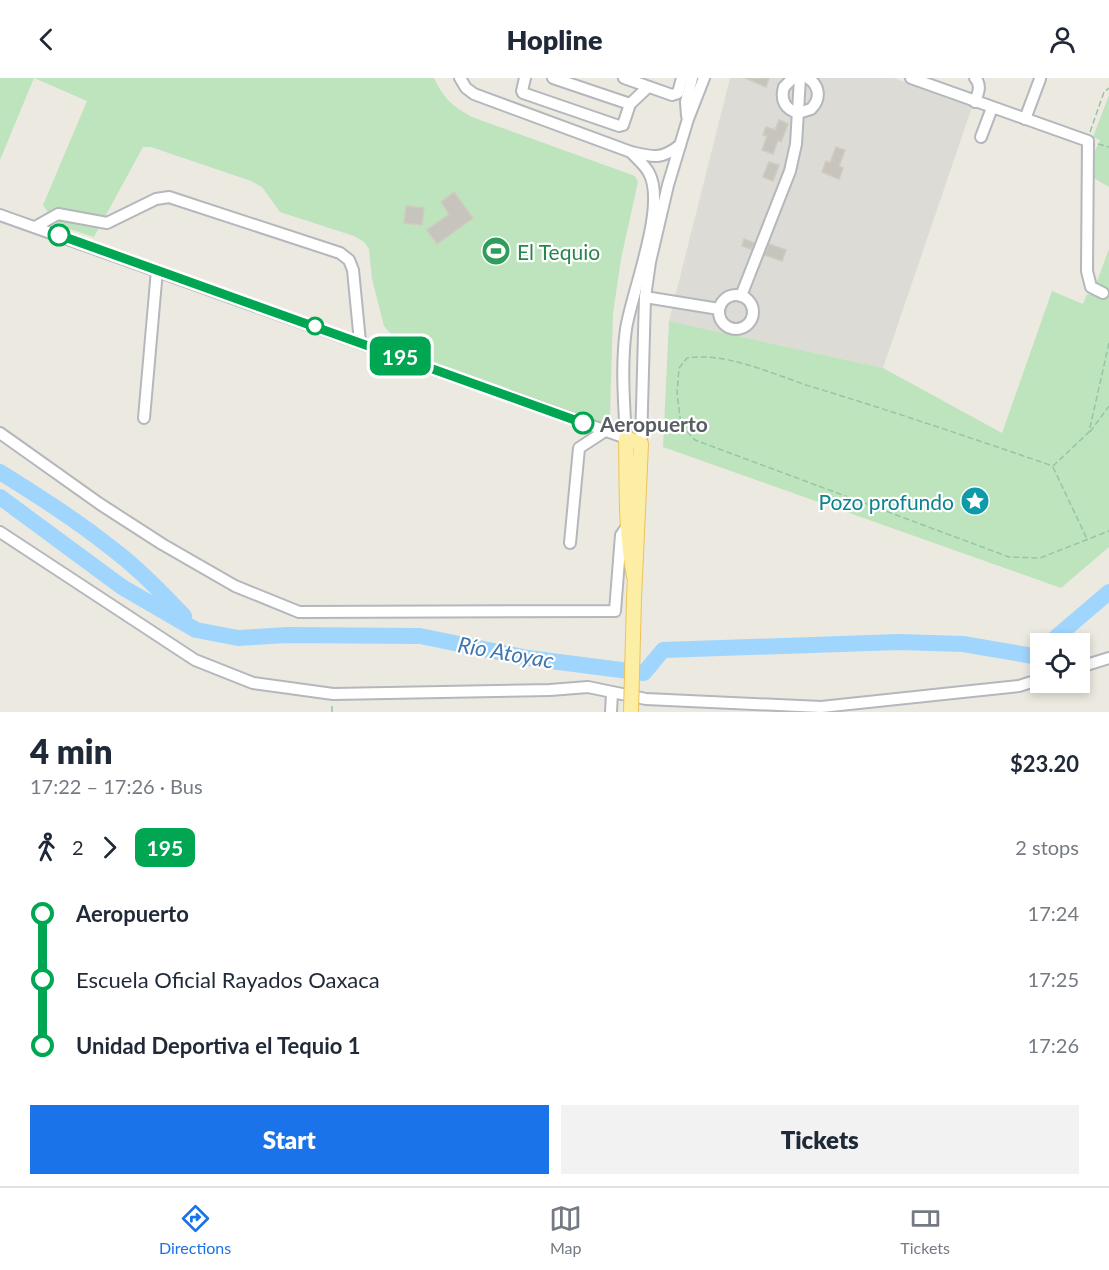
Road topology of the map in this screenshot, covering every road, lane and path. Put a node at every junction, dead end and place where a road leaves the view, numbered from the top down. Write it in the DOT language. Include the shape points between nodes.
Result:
graph roads {
  1 [pos="460,78"];
  2 [pos="525,78"];
  3 [pos="553,78"];
  4 [pos="624,78"];
  5 [pos="685,78"];
  6 [pos="704,78"];
  7 [pos="793,78"];
  8 [pos="800,78"];
  9 [pos="808,78"];
  10 [pos="911,78"];
  11 [pos="975,78"];
  12 [pos="1040,79"];
  13 [pos="648,87"];
  14 [pos="1109,88"];
  15 [pos="975,102"];
  16 [pos="630,104"];
  17 [pos="992,108"];
  18 [pos="798,113"];
  19 [pos="688,119"];
  20 [pos="1025,119"];
  21 [pos="981,137"];
  22 [pos="1088,141"];
  23 [pos="680,145"];
  24 [pos="631,152"];
  25 [pos="0,214"];
  26 [pos="35,227"];
  27 [pos="157,270"];
  28 [pos="1103,293"];
  29 [pos="741,296"];
  30 [pos="645,297"];
  31 [pos="719,309"];
  32 [pos="360,342"];
  33 [pos="1109,343"];
  34 [pos="1109,406"];
  35 [pos="144,418"];
  36 [pos="605,430"];
  37 [pos="1089,432"];
  38 [pos="0,433"];
  39 [pos="626,438"];
  40 [pos="641,444"];
  41 [pos="1053,466"];
  42 [pos="628,525"];
  43 [pos="1109,531"];
  44 [pos="0,532"];
  45 [pos="1087,539"];
  46 [pos="570,543"];
  47 [pos="634,576"];
  48 [pos="1109,658"];
  49 [pos="1090,664"];
  50 [pos="1030,682"];
  51 [pos="612,693"];
  52 [pos="611,712"];
  53 [pos="631,712"];
  1 -- 24 [label="street" via="474,94"];
  2 -- 16 [label="street" via="523,93 613,125 623,125"];
  3 -- 16 [label="street"];
  4 -- 13 [label="street"];
  5 -- 13 [label="street" via="676,95"];
  5 -- 19 [label="street"];
  6 -- 19 [label="street"];
  7 -- 18 [label="street" via="784,87 783,101"];
  8 -- 18 [label="street"];
  9 -- 18 [label="street" via="816,86 818,99 811,109"];
  10 -- 15 [label="street"];
  11 -- 15 [label="street" via="980,88"];
  12 -- 20 [label="street"];
  13 -- 16 [label="street"];
  14 -- 22 [label="path" via="1104,92"];
  15 -- 17 [label="street"];
  17 -- 20 [label="street"];
  17 -- 21 [label="street"];
  18 -- 29 [label="street" via="790,171"];
  19 -- 23 [label="street"];
  20 -- 22 [label="street"];
  22 -- 28 [label="street" via="1088,271 1091,287"];
  23 -- 24 [label="street" via="653,158"];
  23 -- 30 [label="street" via="652,253"];
  24 -- 39 [label="street" via="649,172 654,201 626,329 622,385"];
  25 -- 26 [label="street"];
  26 -- 27 [label="street"];
  26 -- 32 [label="street" via="58,214 107,224 156,199 169,198 340,253 353,270"];
  27 -- 32 [label="street"];
  27 -- 35 [label="street"];
  29 -- 31 [label="street" via="730,296"];
  29 -- 31 [label="street" via="747,298 753,309 752,321 742,329 725,326"];
  30 -- 31 [label="street"];
  30 -- 40 [label="street"];
  32 -- 36 [label="street"];
  33 -- 37 [label="path"];
  34 -- 37 [label="path"];
  36 -- 39 [label="street"];
  36 -- 46 [label="street" via="579,448"];
  37 -- 41 [label="path"];
  38 -- 42 [label="street" via="162,544 235,586 299,612 615,611 621,535"];
  39 -- 40 [label="main road"];
  39 -- 42 [label="main road"];
  40 -- 47 [label="main road"];
  41 -- 45 [label="path"];
  41 -- 45 [label="path" via="726,360 687,358 679,368 681,425 695,440 1009,557 1040,558"];
  42 -- 47 [label="main road"];
  43 -- 45 [label="path"];
  44 -- 51 [label="street" via="195,660 253,683 333,694 588,687"];
  47 -- 53 [label="main road, bridge"];
  48 -- 49 [label="street"];
  50 -- 51 [label="street" via="821,707 646,699"];
  51 -- 52 [label="street"];
}
